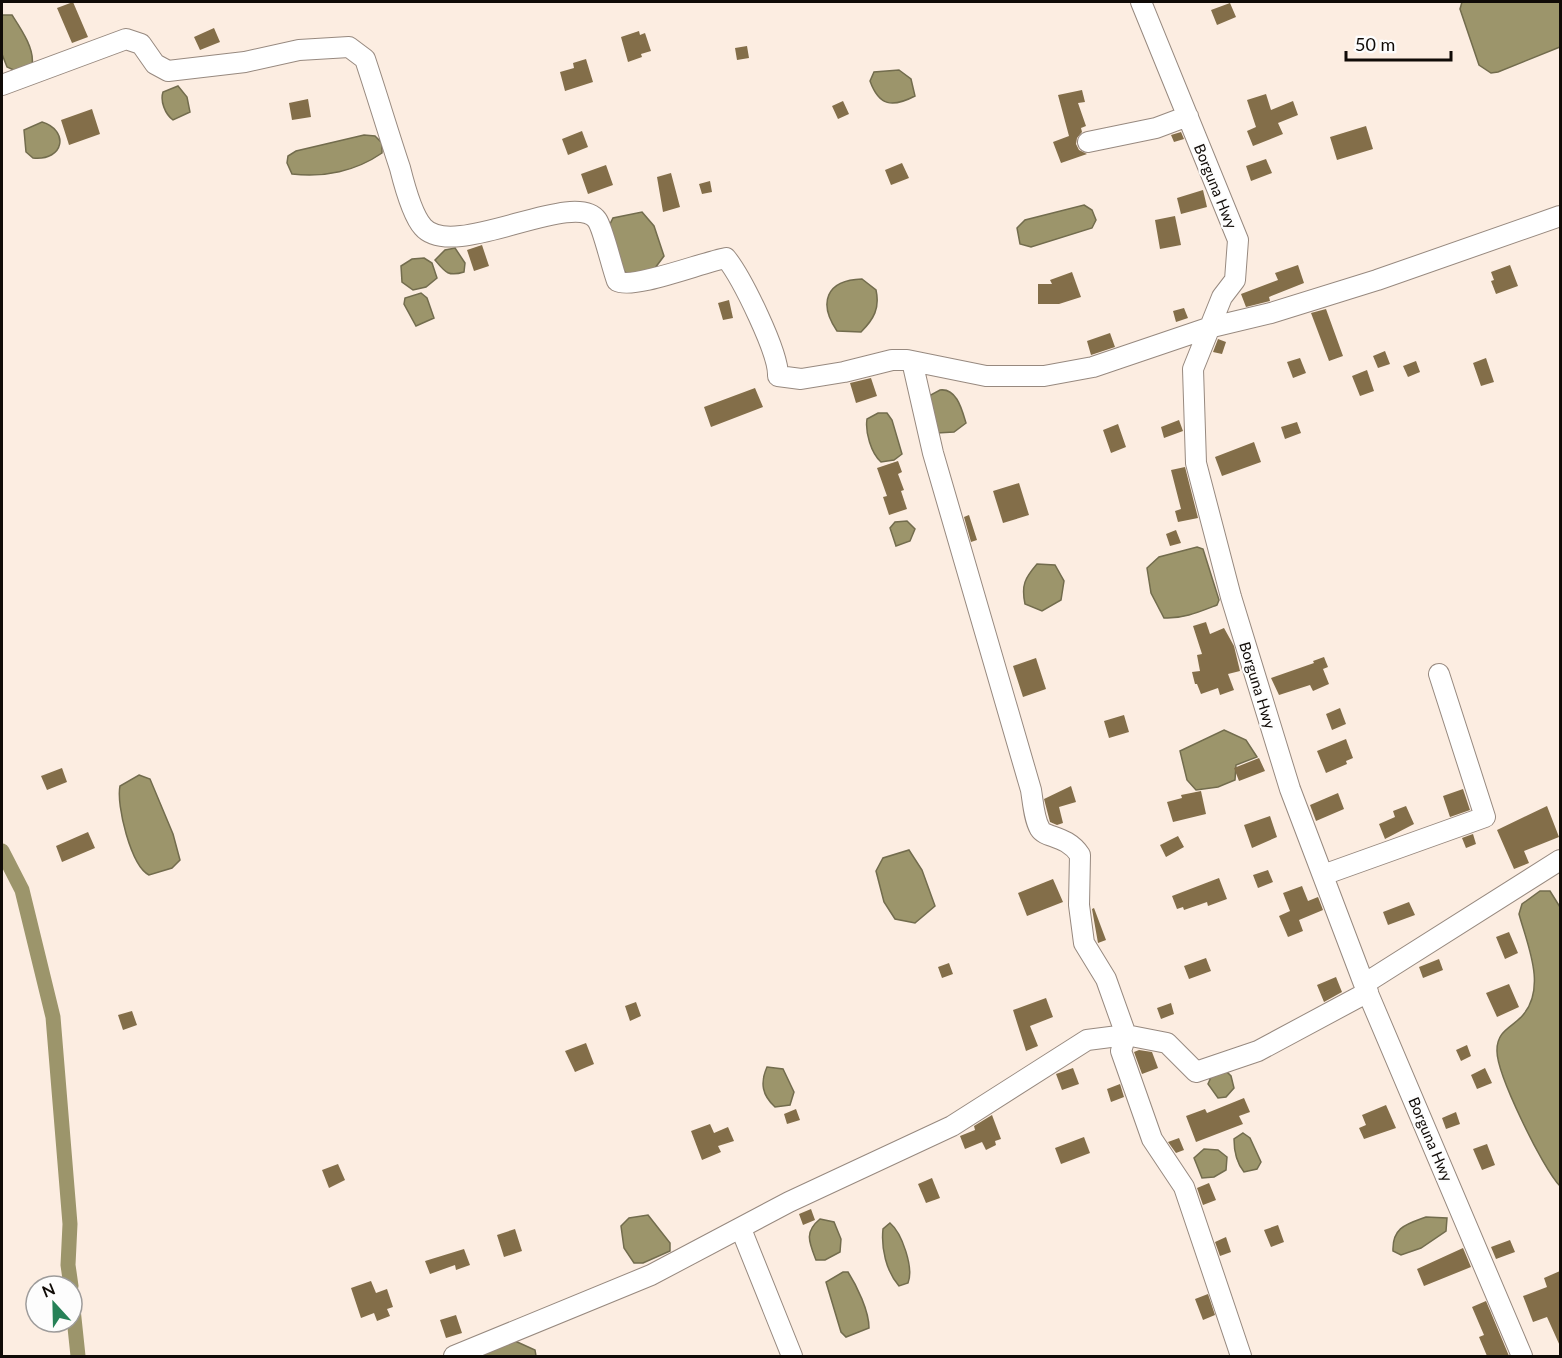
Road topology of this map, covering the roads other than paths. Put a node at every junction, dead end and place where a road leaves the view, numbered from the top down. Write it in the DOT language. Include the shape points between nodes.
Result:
graph roads {
  1 [pos="1141,2"];
  2 [pos="2,85"];
  3 [pos="1188,116"];
  4 [pos="1088,142"];
  5 [pos="1560,216"];
  6 [pos="1208,328"];
  7 [pos="912,361"];
  8 [pos="1439,674"];
  9 [pos="1560,860"];
  10 [pos="1323,875"];
  11 [pos="1366,988"];
  12 [pos="1126,1035"];
  13 [pos="741,1229"];
  14 [pos="454,1356"];
  15 [pos="792,1356"];
  16 [pos="1241,1356"];
  17 [pos="1522,1356"];
  1 -- 3 [label="street, Borguna Hwy"];
  2 -- 7 [label="street" via="126,39 141,44 154,64 168,71 349,46 365,59 408,195 423,227 436,236 465,236 569,211 588,213 597,220 617,280 623,284 726,258 748,293 778,363 778,376 801,378 892,360"];
  3 -- 4 [label="street" via="1156,128"];
  3 -- 6 [label="street, Borguna Hwy" via="1238,240 1235,280"];
  5 -- 6 [label="street" via="1377,280"];
  6 -- 7 [label="street" via="1093,368 1044,376 986,376"];
  6 -- 10 [label="street, Borguna Hwy" via="1193,369 1196,463 1231,597 1290,789"];
  7 -- 12 [label="street" via="933,453 1040,829 1067,841 1080,855 1079,905 1084,943 1106,979"];
  8 -- 10 [label="street" via="1485,817"];
  9 -- 11 [label="street"];
  10 -- 11 [label="street, Borguna Hwy"];
  11 -- 12 [label="street" via="1258,1051 1196,1072 1167,1043"];
  11 -- 17 [label="street, Borguna Hwy"];
  12 -- 13 [label="street" via="1087,1040 952,1125"];
  12 -- 16 [label="street" via="1121,1051 1152,1139 1184,1187"];
  13 -- 14 [label="street" via="651,1275"];
  13 -- 15 [label="street"];
}
